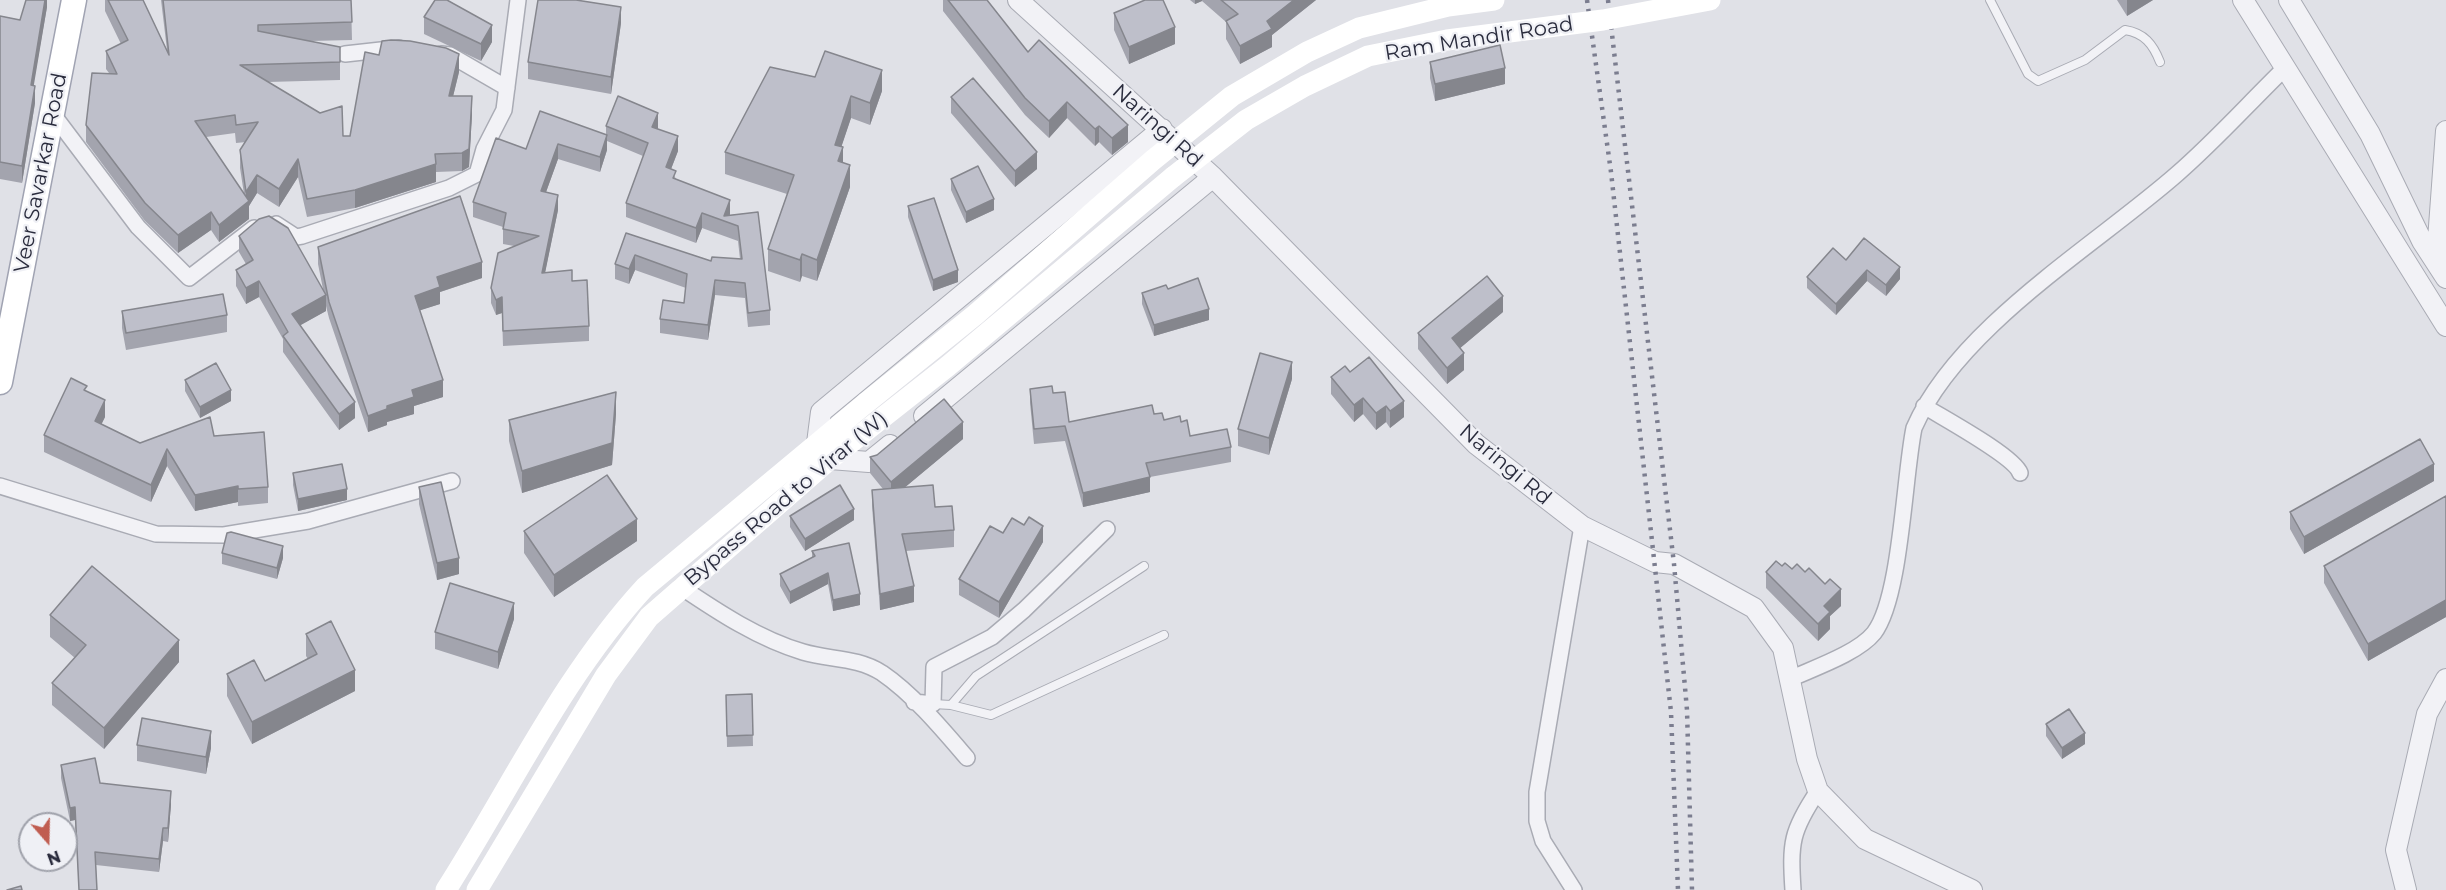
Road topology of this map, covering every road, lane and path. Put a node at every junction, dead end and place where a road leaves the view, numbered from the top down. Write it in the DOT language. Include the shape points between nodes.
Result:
graph roads {
  1 [pos="74,0"];
  2 [pos="519,0"];
  3 [pos="1018,0"];
  4 [pos="1494,0"];
  5 [pos="1710,0"];
  6 [pos="1990,0"];
  7 [pos="2243,0"];
  8 [pos="2289,0"];
  9 [pos="345,54"];
  10 [pos="2160,62"];
  11 [pos="2284,68"];
  12 [pos="507,88"];
  13 [pos="52,114"];
  14 [pos="1162,129"];
  15 [pos="2446,131"];
  16 [pos="1173,177"];
  17 [pos="1213,177"];
  18 [pos="2392,240"];
  19 [pos="2436,240"];
  20 [pos="2409,267"];
  21 [pos="2444,269"];
  22 [pos="2446,326"];
  23 [pos="0,381"];
  24 [pos="1924,406"];
  25 [pos="823,451"];
  26 [pos="2020,473"];
  27 [pos="452,481"];
  28 [pos="0,486"];
  29 [pos="1582,526"];
  30 [pos="1107,529"];
  31 [pos="1144,566"];
  32 [pos="681,587"];
  33 [pos="1164,635"];
  34 [pos="1790,679"];
  35 [pos="2446,679"];
  36 [pos="914,702"];
  37 [pos="933,704"];
  38 [pos="951,705"];
  39 [pos="967,758"];
  40 [pos="1818,791"];
  41 [pos="446,890"];
  42 [pos="477,890"];
  43 [pos="1574,890"];
  44 [pos="1793,890"];
  45 [pos="1972,890"];
  46 [pos="2406,890"];
  1 -- 13 [label="main road, Veer Savarkar Road"];
  2 -- 12 [label="street"];
  3 -- 14 [label="street, Naringi Rd"];
  4 -- 25 [label="main road, bridge" via="1448,6 1359,28 1307,52 1232,96 866,403"];
  5 -- 16 [label="main road, Ram Mandir Road, bridge" via="1604,20 1447,40 1368,56 1246,120"];
  6 -- 10 [label="lane" via="2028,75 2038,81 2085,60 2125,30 2147,39"];
  7 -- 11 [label="street"];
  8 -- 19 [label="street"];
  9 -- 12 [label="street" via="389,48 450,55"];
  11 -- 18 [label="street"];
  11 -- 24 [label="street" via="2178,173 1970,346"];
  12 -- 13 [label="street" via="504,110 484,149 477,174 449,188 302,236 296,237 266,218 189,278 138,226"];
  13 -- 23 [label="main road, Veer Savarkar Road"];
  14 -- 17 [label="street, Naringi Rd"];
  14 -- 25 [label="street" via="821,412"];
  15 -- 19 [label="street"];
  16 -- 25 [label="main road, Bypass Road to Virar (W)" via="880,419"];
  17 -- 25 [label="street" via="869,462"];
  17 -- 29 [label="street, Naringi Rd" via="1476,444"];
  18 -- 19 [label="street"];
  18 -- 20 [label="street"];
  19 -- 21 [label="street"];
  20 -- 21 [label="street"];
  20 -- 22 [label="street"];
  24 -- 26 [label="street" via="2004,456"];
  24 -- 34 [label="street" via="1909,452 1892,585 1884,616 1873,634 1858,646"];
  25 -- 32 [label="main road, Bypass Road to Virar (W)"];
  25 -- 41 [label="main road" via="645,586 617,617 530,747"];
  27 -- 28 [label="street" via="308,521 224,535 156,534"];
  29 -- 34 [label="street, Naringi Rd" via="1654,562 1674,564 1754,608 1783,648"];
  29 -- 43 [label="street" via="1537,792 1537,821 1543,842"];
  30 -- 37 [label="street" via="992,637 934,667"];
  31 -- 38 [label="lane" via="976,676"];
  32 -- 36 [label="street" via="759,634 803,652 850,659 882,673"];
  32 -- 42 [label="main road, Bypass Road to Virar (W)" via="649,616 606,675"];
  33 -- 38 [label="lane" via="991,715"];
  34 -- 40 [label="street, Naringi Rd"];
  35 -- 46 [label="street" via="2427,714 2396,850"];
  36 -- 37 [label="street"];
  36 -- 39 [label="street"];
  37 -- 38 [label="lane"];
  40 -- 44 [label="street" via="1798,820 1791,852"];
  40 -- 45 [label="street, Naringi Rd" via="1865,839"];
}
